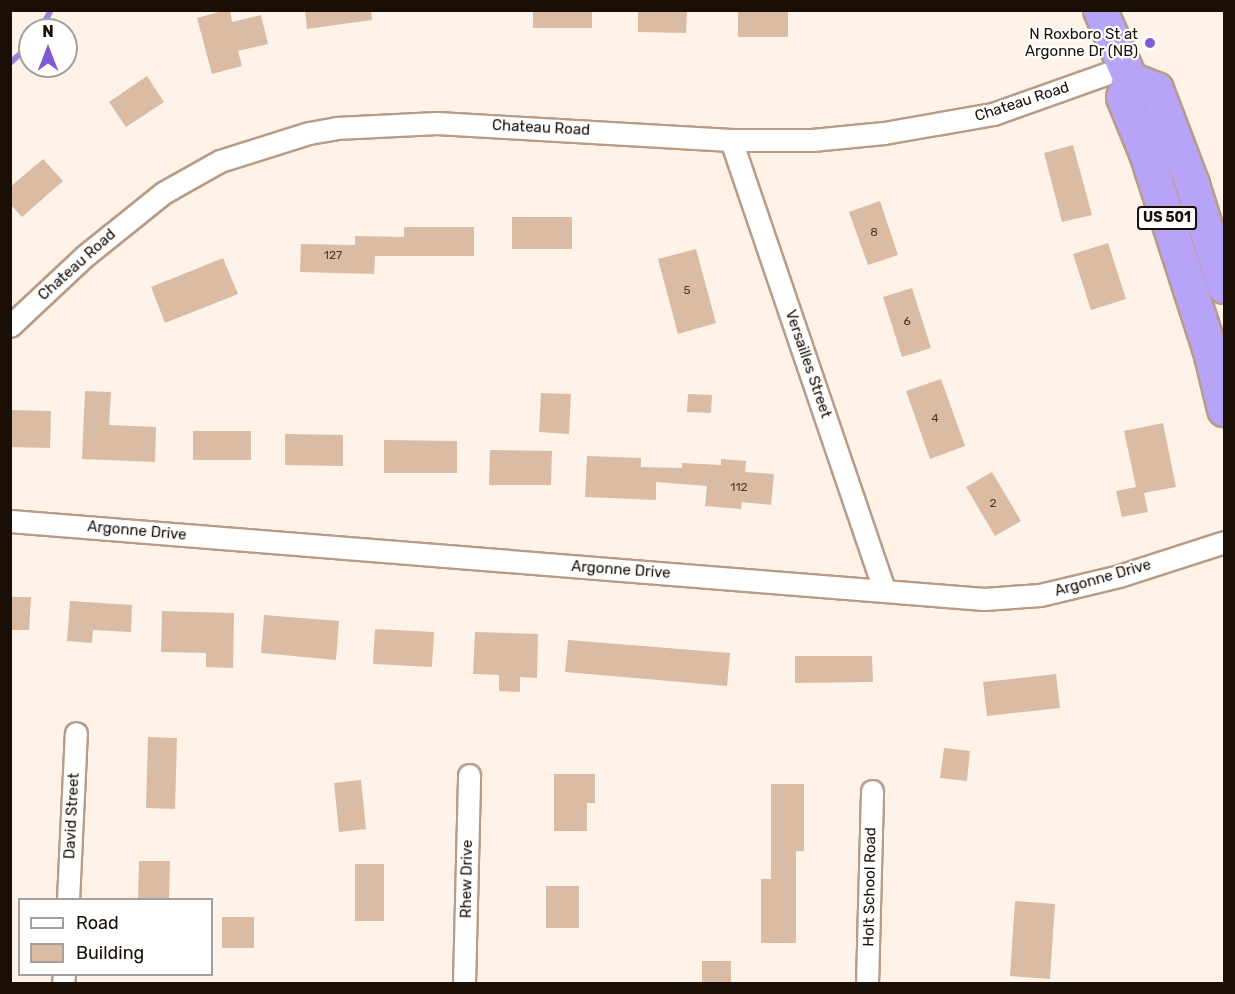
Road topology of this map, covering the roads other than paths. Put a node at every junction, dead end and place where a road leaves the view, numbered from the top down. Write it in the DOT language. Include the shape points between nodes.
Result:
graph roads {
  1 [pos="1100,10"];
  2 [pos="1127,73"];
  3 [pos="731,140"];
  4 [pos="1224,286"];
  5 [pos="10,327"];
  6 [pos="1217,361"];
  7 [pos="1224,409"];
  8 [pos="10,521"];
  9 [pos="1224,542"];
  10 [pos="884,589"];
  11 [pos="76,733"];
  12 [pos="469,775"];
  13 [pos="872,791"];
  14 [pos="68,898"];
  15 [pos="464,984"];
  16 [pos="867,984"];
  1 -- 2 [label="highway, US 501"];
  2 -- 3 [label="street, Chateau Road" via="993,114 929,126 812,140"];
  2 -- 4 [label="highway, US 501" via="1156,89 1192,184"];
  2 -- 6 [label="highway, US 501" via="1123,97"];
  3 -- 5 [label="street, Chateau Road" via="437,123 336,128 278,141 220,161 163,193 86,255"];
  3 -- 10 [label="street, Versailles Street"];
  6 -- 7 [label="highway, US 501"];
  8 -- 10 [label="street, Argonne Drive"];
  9 -- 10 [label="street, Argonne Drive" via="1119,576 1040,595 984,599"];
  11 -- 14 [label="street, David Street"];
  12 -- 15 [label="street, Rhew Drive"];
  13 -- 16 [label="street, Holt School Road"];
}
